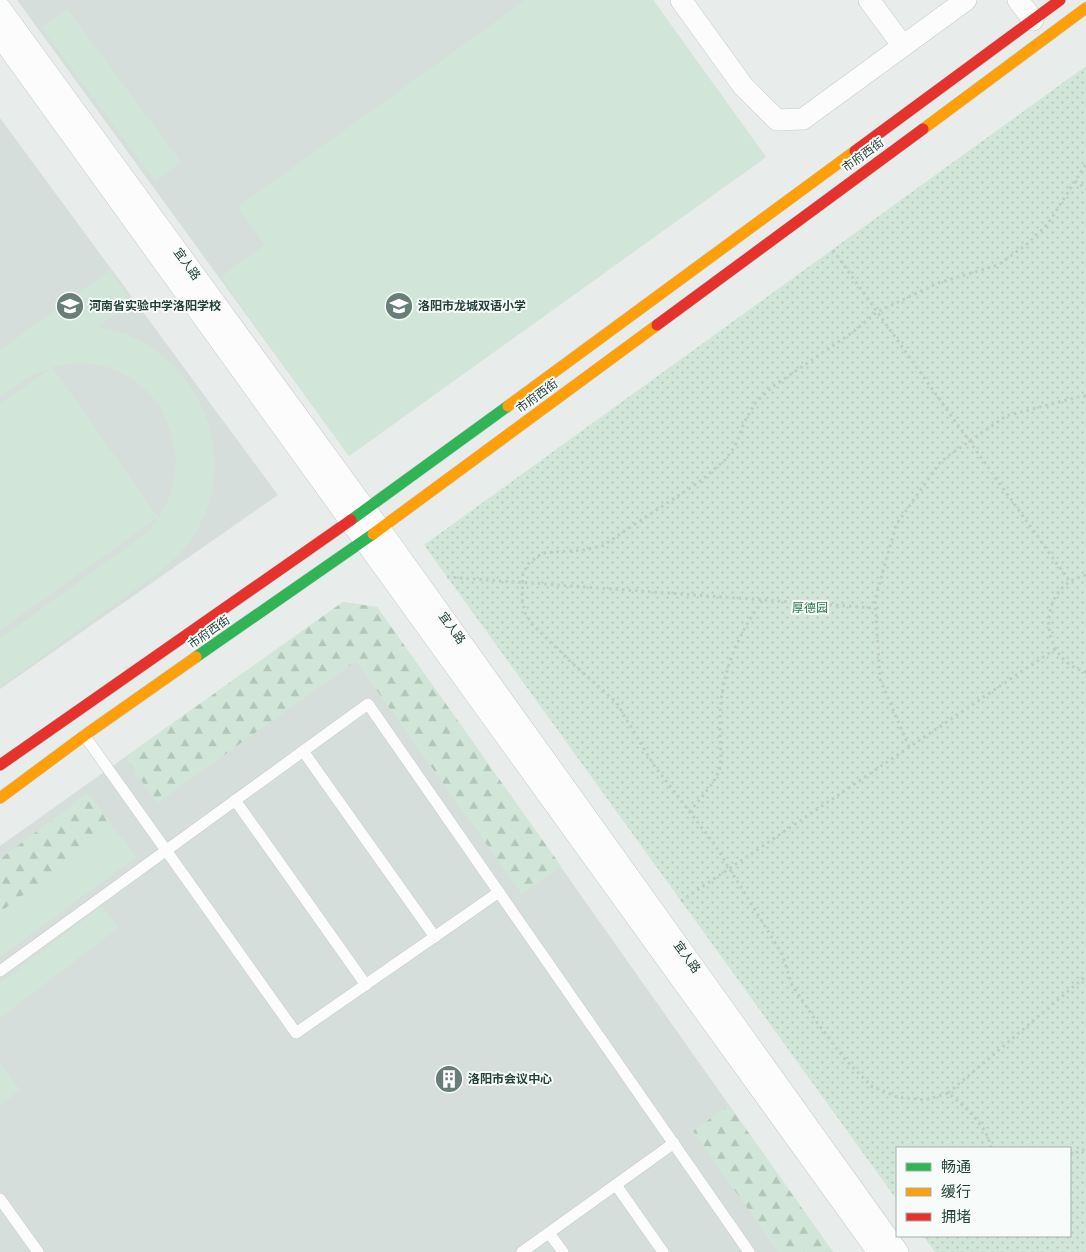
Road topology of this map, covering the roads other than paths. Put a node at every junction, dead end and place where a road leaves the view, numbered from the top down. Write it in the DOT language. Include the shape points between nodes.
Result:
graph roads {
  1 [pos="681,0"];
  2 [pos="869,0"];
  3 [pos="966,0"];
  4 [pos="1018,0"];
  5 [pos="1060,0"];
  6 [pos="0,8"];
  7 [pos="1086,8"];
  8 [pos="1033,20"];
  9 [pos="0,36"];
  10 [pos="903,46"];
  11 [pos="358,516"];
  12 [pos="372,534"];
  13 [pos="77,725"];
  14 [pos="303,751"];
  15 [pos="0,765"];
  16 [pos="0,798"];
  17 [pos="235,800"];
  18 [pos="166,850"];
  19 [pos="499,892"];
  20 [pos="435,937"];
  21 [pos="0,971"];
  22 [pos="366,985"];
  23 [pos="674,1143"];
  24 [pos="616,1185"];
  25 [pos="0,1199"];
  26 [pos="549,1233"];
  27 [pos="38,1252"];
  28 [pos="522,1252"];
  29 [pos="563,1252"];
  30 [pos="663,1252"];
  31 [pos="750,1252"];
  32 [pos="878,1252"];
  33 [pos="898,1252"];
  1 -- 10 [label="street" via="743,86 777,120 803,119"];
  2 -- 10 [label="street"];
  3 -- 10 [label="street"];
  4 -- 8 [label="street"];
  5 -- 8 [label="street, 市府西街"];
  6 -- 11 [label="street, 宜人路"];
  7 -- 12 [label="street, 市府西街"];
  8 -- 11 [label="street, 市府西街"];
  9 -- 11 [label="street, 宜人路"];
  11 -- 12 [label="street, 宜人路"];
  11 -- 13 [label="street, 市府西街"];
  12 -- 13 [label="street, 市府西街"];
  12 -- 32 [label="street, 宜人路"];
  12 -- 33 [label="street, 宜人路"];
  13 -- 15 [label="street, 市府西街"];
  13 -- 16 [label="street, 市府西街"];
  13 -- 18 [label="lane"];
  14 -- 17 [label="lane"];
  14 -- 19 [label="lane" via="368,704"];
  14 -- 20 [label="lane"];
  17 -- 18 [label="lane"];
  17 -- 22 [label="lane"];
  18 -- 21 [label="lane"];
  18 -- 22 [label="lane" via="296,1034"];
  19 -- 20 [label="lane"];
  19 -- 23 [label="lane"];
  20 -- 22 [label="lane"];
  23 -- 24 [label="lane"];
  23 -- 31 [label="lane"];
  24 -- 26 [label="lane"];
  24 -- 30 [label="lane"];
  25 -- 27 [label="lane"];
  26 -- 28 [label="lane"];
  26 -- 29 [label="lane"];
}
